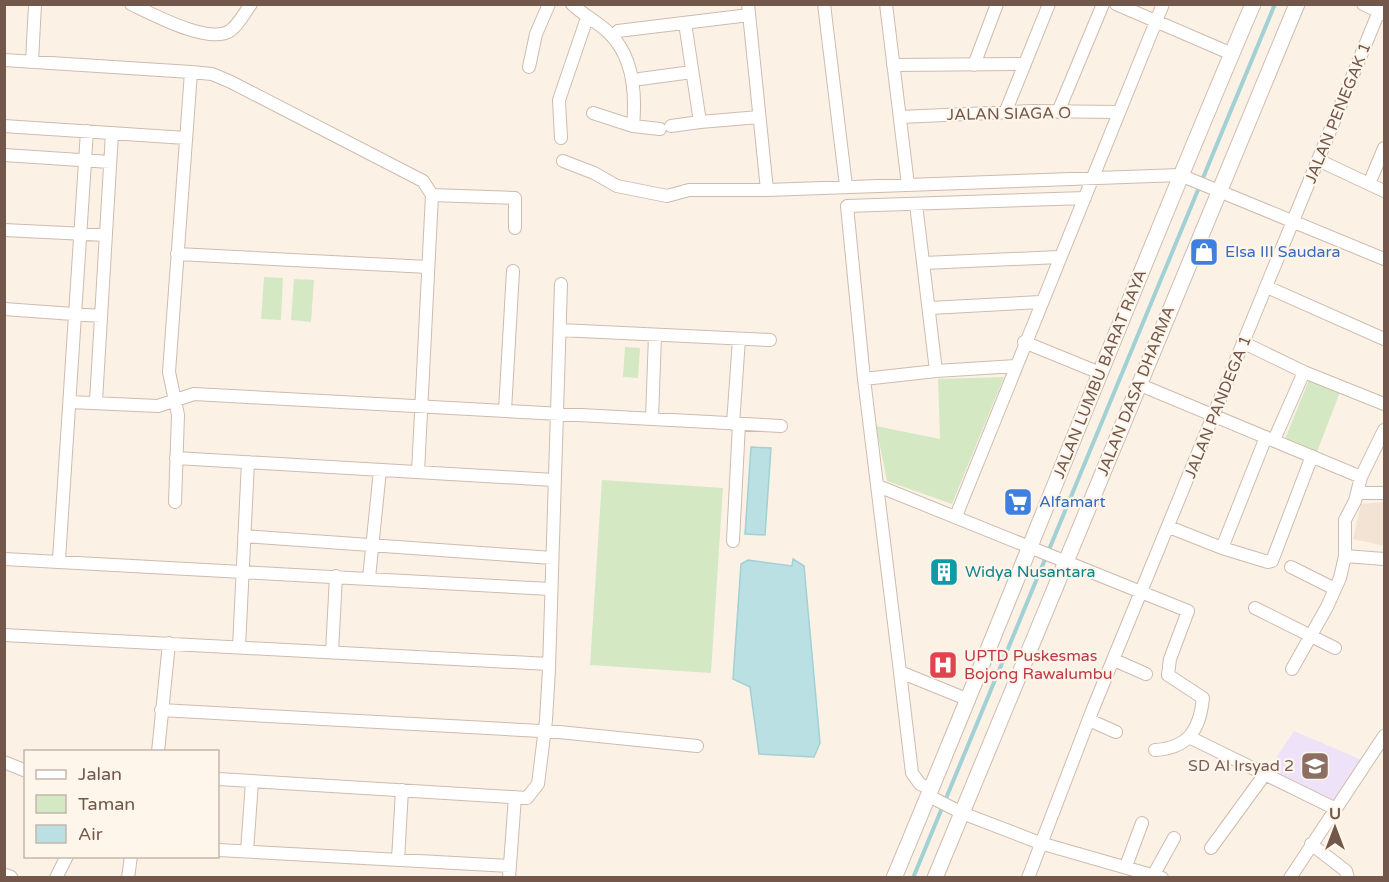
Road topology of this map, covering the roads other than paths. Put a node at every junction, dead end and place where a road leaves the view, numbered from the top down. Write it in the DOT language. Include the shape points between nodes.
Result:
graph roads {
  1 [pos="35,4"];
  2 [pos="131,4"];
  3 [pos="252,4"];
  4 [pos="549,4"];
  5 [pos="572,4"];
  6 [pos="824,4"];
  7 [pos="886,4"];
  8 [pos="997,4"];
  9 [pos="1049,4"];
  10 [pos="1103,4"];
  11 [pos="1116,4"];
  12 [pos="1163,4"];
  13 [pos="1253,4"];
  14 [pos="1297,4"];
  15 [pos="1363,4"];
  16 [pos="748,10"];
  17 [pos="1382,10"];
  18 [pos="587,18"];
  19 [pos="1157,20"];
  20 [pos="685,23"];
  21 [pos="618,31"];
  22 [pos="1232,54"];
  23 [pos="4,60"];
  24 [pos="32,62"];
  25 [pos="1025,64"];
  26 [pos="893,65"];
  27 [pos="974,65"];
  28 [pos="529,67"];
  29 [pos="191,72"];
  30 [pos="692,72"];
  31 [pos="640,79"];
  32 [pos="1058,112"];
  33 [pos="1118,112"];
  34 [pos="593,113"];
  35 [pos="1005,113"];
  36 [pos="759,117"];
  37 [pos="900,117"];
  38 [pos="700,122"];
  39 [pos="4,126"];
  40 [pos="633,126"];
  41 [pos="87,131"];
  42 [pos="112,133"];
  43 [pos="186,138"];
  44 [pos="561,138"];
  45 [pos="1384,148"];
  46 [pos="4,155"];
  47 [pos="85,160"];
  48 [pos="1318,160"];
  49 [pos="110,162"];
  50 [pos="563,162"];
  51 [pos="1185,177"];
  52 [pos="1091,180"];
  53 [pos="1369,184"];
  54 [pos="908,185"];
  55 [pos="846,186"];
  56 [pos="767,190"];
  57 [pos="1213,190"];
  58 [pos="1384,191"];
  59 [pos="432,195"];
  60 [pos="1085,198"];
  61 [pos="916,204"];
  62 [pos="1294,222"];
  63 [pos="515,228"];
  64 [pos="4,230"];
  65 [pos="80,234"];
  66 [pos="106,235"];
  67 [pos="177,254"];
  68 [pos="1059,257"];
  69 [pos="1384,259"];
  70 [pos="924,263"];
  71 [pos="428,267"];
  72 [pos="513,271"];
  73 [pos="561,284"];
  74 [pos="1267,287"];
  75 [pos="1041,302"];
  76 [pos="930,308"];
  77 [pos="4,309"];
  78 [pos="75,314"];
  79 [pos="101,316"];
  80 [pos="560,330"];
  81 [pos="655,335"];
  82 [pos="739,339"];
  83 [pos="1384,339"];
  84 [pos="770,340"];
  85 [pos="1024,342"];
  86 [pos="1244,343"];
  87 [pos="1016,366"];
  88 [pos="936,371"];
  89 [pos="1304,372"];
  90 [pos="1100,373"];
  91 [pos="864,379"];
  92 [pos="1138,384"];
  93 [pos="176,399"];
  94 [pos="96,401"];
  95 [pos="70,402"];
  96 [pos="1384,404"];
  97 [pos="422,405"];
  98 [pos="505,410"];
  99 [pos="557,413"];
  100 [pos="1215,415"];
  101 [pos="652,419"];
  102 [pos="736,424"];
  103 [pos="781,426"];
  104 [pos="1384,430"];
  105 [pos="1270,439"];
  106 [pos="1312,456"];
  107 [pos="176,458"];
  108 [pos="248,462"];
  109 [pos="380,470"];
  110 [pos="418,472"];
  111 [pos="1361,477"];
  112 [pos="554,480"];
  113 [pos="878,486"];
  114 [pos="1357,493"];
  115 [pos="1384,493"];
  116 [pos="175,502"];
  117 [pos="956,516"];
  118 [pos="1169,527"];
  119 [pos="244,536"];
  120 [pos="733,541"];
  121 [pos="372,545"];
  122 [pos="1222,548"];
  123 [pos="1036,549"];
  124 [pos="1345,555"];
  125 [pos="552,558"];
  126 [pos="4,559"];
  127 [pos="1384,559"];
  128 [pos="59,560"];
  129 [pos="1063,562"];
  130 [pos="1291,567"];
  131 [pos="242,571"];
  132 [pos="336,576"];
  133 [pos="369,578"];
  134 [pos="551,589"];
  135 [pos="1335,589"];
  136 [pos="1142,593"];
  137 [pos="1255,608"];
  138 [pos="4,634"];
  139 [pos="1312,635"];
  140 [pos="169,643"];
  141 [pos="238,647"];
  142 [pos="1335,648"];
  143 [pos="332,652"];
  144 [pos="1114,660"];
  145 [pos="549,664"];
  146 [pos="1292,669"];
  147 [pos="900,672"];
  148 [pos="1146,674"];
  149 [pos="969,700"];
  150 [pos="160,710"];
  151 [pos="1089,720"];
  152 [pos="544,732"];
  153 [pos="1116,732"];
  154 [pos="1384,736"];
  155 [pos="1191,738"];
  156 [pos="697,746"];
  157 [pos="158,750"];
  158 [pos="1155,750"];
  159 [pos="4,762"];
  160 [pos="24,770"];
  161 [pos="1265,774"];
  162 [pos="219,779"];
  163 [pos="252,782"];
  164 [pos="402,790"];
  165 [pos="931,795"];
  166 [pos="514,797"];
  167 [pos="1334,808"];
  168 [pos="960,811"];
  169 [pos="1142,823"];
  170 [pos="1174,838"];
  171 [pos="1040,843"];
  172 [pos="1311,844"];
  173 [pos="1211,848"];
  174 [pos="219,850"];
  175 [pos="247,851"];
  176 [pos="66,858"];
  177 [pos="131,858"];
  178 [pos="398,860"];
  179 [pos="1126,866"];
  180 [pos="509,872"];
  181 [pos="4,876"];
  182 [pos="1158,876"];
  183 [pos="10,878"];
  184 [pos="56,878"];
  185 [pos="128,878"];
  186 [pos="894,878"];
  187 [pos="935,878"];
  188 [pos="1028,878"];
  189 [pos="1290,878"];
  190 [pos="1348,878"];
  1 -- 24 [label="street"];
  2 -- 3 [label="street" via="193,31 220,34 231,30"];
  4 -- 28 [label="street" via="536,34"];
  5 -- 18 [label="street"];
  6 -- 55 [label="street"];
  7 -- 26 [label="street"];
  8 -- 27 [label="street"];
  9 -- 25 [label="street"];
  10 -- 32 [label="street"];
  11 -- 19 [label="street"];
  12 -- 19 [label="street"];
  13 -- 22 [label="street, JALAN LUMBU BARAT RAYA"];
  14 -- 57 [label="street, JALAN DASA DHARMA"];
  15 -- 17 [label="street"];
  16 -- 20 [label="street"];
  16 -- 36 [label="street"];
  17 -- 48 [label="street, JALAN PENEGAK 1"];
  18 -- 40 [label="street" via="609,32 625,58 635,89"];
  18 -- 44 [label="street" via="559,100"];
  19 -- 22 [label="street"];
  19 -- 33 [label="street"];
  20 -- 21 [label="street"];
  20 -- 30 [label="street"];
  22 -- 51 [label="street, JALAN LUMBU BARAT RAYA"];
  23 -- 24 [label="street"];
  24 -- 29 [label="street"];
  25 -- 27 [label="street"];
  25 -- 35 [label="street"];
  26 -- 27 [label="street"];
  26 -- 37 [label="street"];
  29 -- 43 [label="street"];
  29 -- 59 [label="street" via="212,74 231,82 423,181"];
  30 -- 31 [label="street"];
  30 -- 38 [label="street"];
  32 -- 33 [label="street, JALAN SIAGA O"];
  32 -- 35 [label="street, JALAN SIAGA O"];
  33 -- 52 [label="street"];
  34 -- 40 [label="street"];
  35 -- 37 [label="street, JALAN SIAGA O"];
  36 -- 38 [label="street"];
  36 -- 56 [label="street"];
  37 -- 54 [label="street"];
  38 -- 40 [label="street" via="666,128"];
  39 -- 41 [label="street"];
  41 -- 42 [label="street"];
  41 -- 47 [label="street"];
  42 -- 43 [label="street"];
  42 -- 49 [label="street"];
  43 -- 67 [label="street"];
  45 -- 53 [label="street"];
  46 -- 47 [label="street"];
  47 -- 49 [label="street"];
  47 -- 65 [label="street"];
  48 -- 53 [label="street"];
  48 -- 62 [label="street, JALAN PENEGAK 1"];
  49 -- 66 [label="street"];
  50 -- 56 [label="street" via="636,192 667,196 689,190"];
  51 -- 52 [label="street"];
  51 -- 57 [label="street"];
  51 -- 90 [label="street, JALAN LUMBU BARAT RAYA"];
  52 -- 54 [label="street"];
  52 -- 60 [label="street"];
  53 -- 58 [label="street"];
  54 -- 55 [label="street"];
  55 -- 56 [label="street"];
  57 -- 62 [label="street"];
  57 -- 92 [label="street, JALAN DASA DHARMA"];
  59 -- 63 [label="street" via="516,198"];
  59 -- 71 [label="street"];
  60 -- 61 [label="street"];
  60 -- 68 [label="street"];
  61 -- 70 [label="street"];
  61 -- 91 [label="street" via="847,206"];
  62 -- 69 [label="street"];
  62 -- 74 [label="street, JALAN PANDEGA 1"];
  64 -- 65 [label="street"];
  65 -- 66 [label="street"];
  65 -- 78 [label="street"];
  66 -- 79 [label="street"];
  67 -- 71 [label="street"];
  67 -- 93 [label="street" via="168,372"];
  68 -- 70 [label="street"];
  68 -- 75 [label="street"];
  70 -- 76 [label="street"];
  71 -- 97 [label="street"];
  72 -- 98 [label="street"];
  73 -- 80 [label="street"];
  74 -- 83 [label="street"];
  74 -- 86 [label="street, JALAN PANDEGA 1"];
  75 -- 76 [label="street"];
  75 -- 85 [label="street"];
  76 -- 88 [label="street"];
  77 -- 78 [label="street"];
  78 -- 79 [label="street"];
  78 -- 95 [label="street"];
  79 -- 94 [label="street"];
  80 -- 81 [label="street"];
  80 -- 99 [label="street"];
  81 -- 82 [label="street"];
  81 -- 101 [label="street"];
  82 -- 84 [label="street"];
  82 -- 102 [label="street"];
  85 -- 87 [label="street"];
  85 -- 90 [label="street"];
  86 -- 89 [label="street"];
  86 -- 100 [label="street, JALAN PANDEGA 1"];
  87 -- 88 [label="street"];
  87 -- 117 [label="street"];
  88 -- 91 [label="street"];
  89 -- 96 [label="street"];
  89 -- 105 [label="street"];
  90 -- 123 [label="street, JALAN LUMBU BARAT RAYA"];
  91 -- 113 [label="street"];
  92 -- 100 [label="street"];
  92 -- 129 [label="street, JALAN DASA DHARMA"];
  93 -- 94 [label="street" via="158,406"];
  93 -- 97 [label="street" via="194,394"];
  93 -- 107 [label="street"];
  94 -- 95 [label="street"];
  95 -- 128 [label="street"];
  97 -- 98 [label="street"];
  97 -- 110 [label="street"];
  98 -- 99 [label="street"];
  99 -- 101 [label="street"];
  99 -- 112 [label="street"];
  100 -- 105 [label="street"];
  100 -- 118 [label="street, JALAN PANDEGA 1"];
  101 -- 102 [label="street"];
  102 -- 103 [label="street"];
  102 -- 120 [label="street"];
  104 -- 111 [label="street"];
  105 -- 106 [label="street"];
  105 -- 122 [label="street"];
  106 -- 111 [label="street"];
  106 -- 122 [label="street" via="1272,561"];
  107 -- 108 [label="street"];
  107 -- 116 [label="street"];
  108 -- 109 [label="street"];
  108 -- 119 [label="street"];
  109 -- 110 [label="street"];
  109 -- 121 [label="street"];
  110 -- 112 [label="street"];
  111 -- 114 [label="street"];
  112 -- 125 [label="street"];
  113 -- 117 [label="street"];
  113 -- 147 [label="street"];
  114 -- 115 [label="street"];
  114 -- 124 [label="street" via="1345,520"];
  117 -- 123 [label="street"];
  118 -- 122 [label="street"];
  118 -- 136 [label="street, JALAN PANDEGA 1"];
  119 -- 121 [label="street"];
  119 -- 131 [label="street"];
  121 -- 125 [label="street"];
  121 -- 133 [label="street"];
  123 -- 129 [label="street"];
  123 -- 149 [label="street, JALAN LUMBU BARAT RAYA"];
  124 -- 127 [label="street"];
  124 -- 135 [label="street"];
  125 -- 134 [label="street"];
  126 -- 128 [label="street"];
  128 -- 131 [label="street"];
  129 -- 136 [label="street"];
  129 -- 168 [label="street, JALAN DASA DHARMA"];
  130 -- 135 [label="street"];
  131 -- 132 [label="street"];
  131 -- 141 [label="street"];
  132 -- 133 [label="street"];
  132 -- 143 [label="street"];
  133 -- 134 [label="street"];
  134 -- 145 [label="street"];
  135 -- 139 [label="street"];
  136 -- 144 [label="street, JALAN PANDEGA 1"];
  136 -- 155 [label="street" via="1188,611 1168,675 1203,698"];
  137 -- 139 [label="street"];
  138 -- 140 [label="street"];
  139 -- 142 [label="street"];
  139 -- 146 [label="street"];
  140 -- 141 [label="street"];
  140 -- 150 [label="street"];
  141 -- 143 [label="street"];
  143 -- 145 [label="street"];
  144 -- 148 [label="street"];
  144 -- 151 [label="street, JALAN PANDEGA 1"];
  145 -- 152 [label="street"];
  147 -- 149 [label="street"];
  147 -- 165 [label="street" via="912,773"];
  149 -- 165 [label="street, JALAN LUMBU BARAT RAYA"];
  150 -- 152 [label="street"];
  150 -- 157 [label="street"];
  151 -- 153 [label="street"];
  151 -- 171 [label="street, JALAN PANDEGA 1"];
  152 -- 156 [label="street"];
  152 -- 166 [label="street" via="538,784 527,798"];
  154 -- 167 [label="street"];
  155 -- 158 [label="street" via="1174,747"];
  155 -- 161 [label="street"];
  159 -- 160 [label="street"];
  161 -- 167 [label="street"];
  161 -- 173 [label="street"];
  162 -- 163 [label="street"];
  163 -- 164 [label="street"];
  163 -- 175 [label="street"];
  164 -- 166 [label="street"];
  164 -- 178 [label="street"];
  165 -- 168 [label="street"];
  165 -- 186 [label="street, JALAN LUMBU BARAT RAYA"];
  166 -- 180 [label="street"];
  167 -- 172 [label="street"];
  168 -- 171 [label="street"];
  168 -- 187 [label="street, JALAN DASA DHARMA"];
  169 -- 179 [label="street"];
  170 -- 182 [label="street"];
  171 -- 179 [label="street"];
  171 -- 188 [label="street, JALAN PANDEGA 1"];
  172 -- 189 [label="street"];
  172 -- 190 [label="street" via="1346,871"];
  174 -- 175 [label="street"];
  175 -- 178 [label="street"];
  176 -- 184 [label="street"];
  177 -- 185 [label="street"];
  178 -- 180 [label="street"];
  179 -- 182 [label="street"];
  181 -- 183 [label="street"];
}
